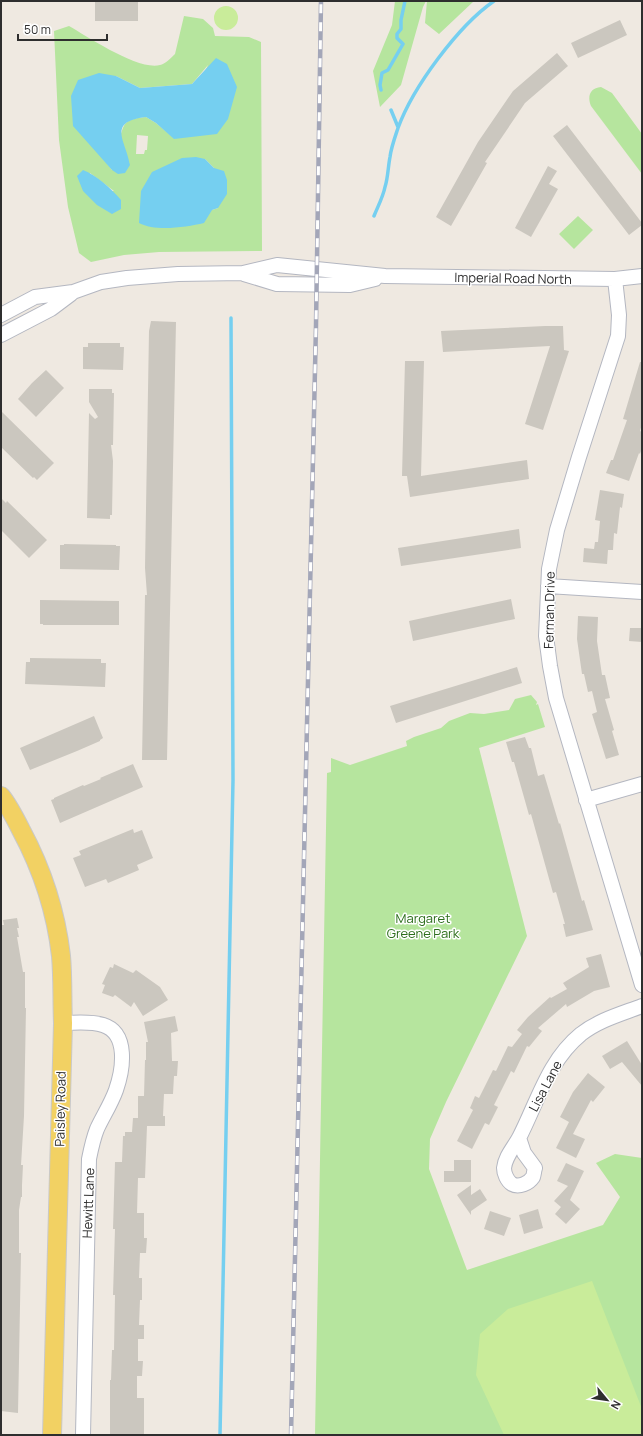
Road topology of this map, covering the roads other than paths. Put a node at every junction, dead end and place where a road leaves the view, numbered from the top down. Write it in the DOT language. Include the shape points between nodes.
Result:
graph roads {
  1 [pos="642,276"];
  2 [pos="614,279"];
  3 [pos="73,292"];
  4 [pos="1,315"];
  5 [pos="1,335"];
  6 [pos="548,586"];
  7 [pos="642,592"];
  8 [pos="642,784"];
  9 [pos="1,796"];
  10 [pos="586,800"];
  11 [pos="637,952"];
  12 [pos="642,985"];
  13 [pos="642,1006"];
  14 [pos="62,1023"];
  15 [pos="519,1138"];
  16 [pos="52,1435"];
  17 [pos="83,1435"];
  1 -- 2 [label="street, Imperial Road North"];
  2 -- 3 [label="street, Imperial Road North" via="385,276 277,265 243,273 137,276 101,282"];
  2 -- 6 [label="street, Ferman Drive" via="619,315 618,336 557,530 551,554"];
  3 -- 4 [label="street" via="35,297"];
  3 -- 5 [label="street" via="51,308"];
  6 -- 7 [label="street"];
  6 -- 10 [label="street, Ferman Drive" via="546,636 550,666 556,698"];
  8 -- 10 [label="street"];
  9 -- 14 [label="main road, Paisley Road" via="27,841 46,885 56,923 61,957"];
  10 -- 11 [label="street, Ferman Drive"];
  11 -- 12 [label="street, Ferman Drive"];
  13 -- 15 [label="street, Lisa Lane" via="600,1022 568,1046 548,1075"];
  14 -- 16 [label="main road, Paisley Road"];
  14 -- 17 [label="street, Hewitt Lane" via="104,1025 113,1030 120,1040 122,1055 116,1090 97,1129 89,1159"];
}
